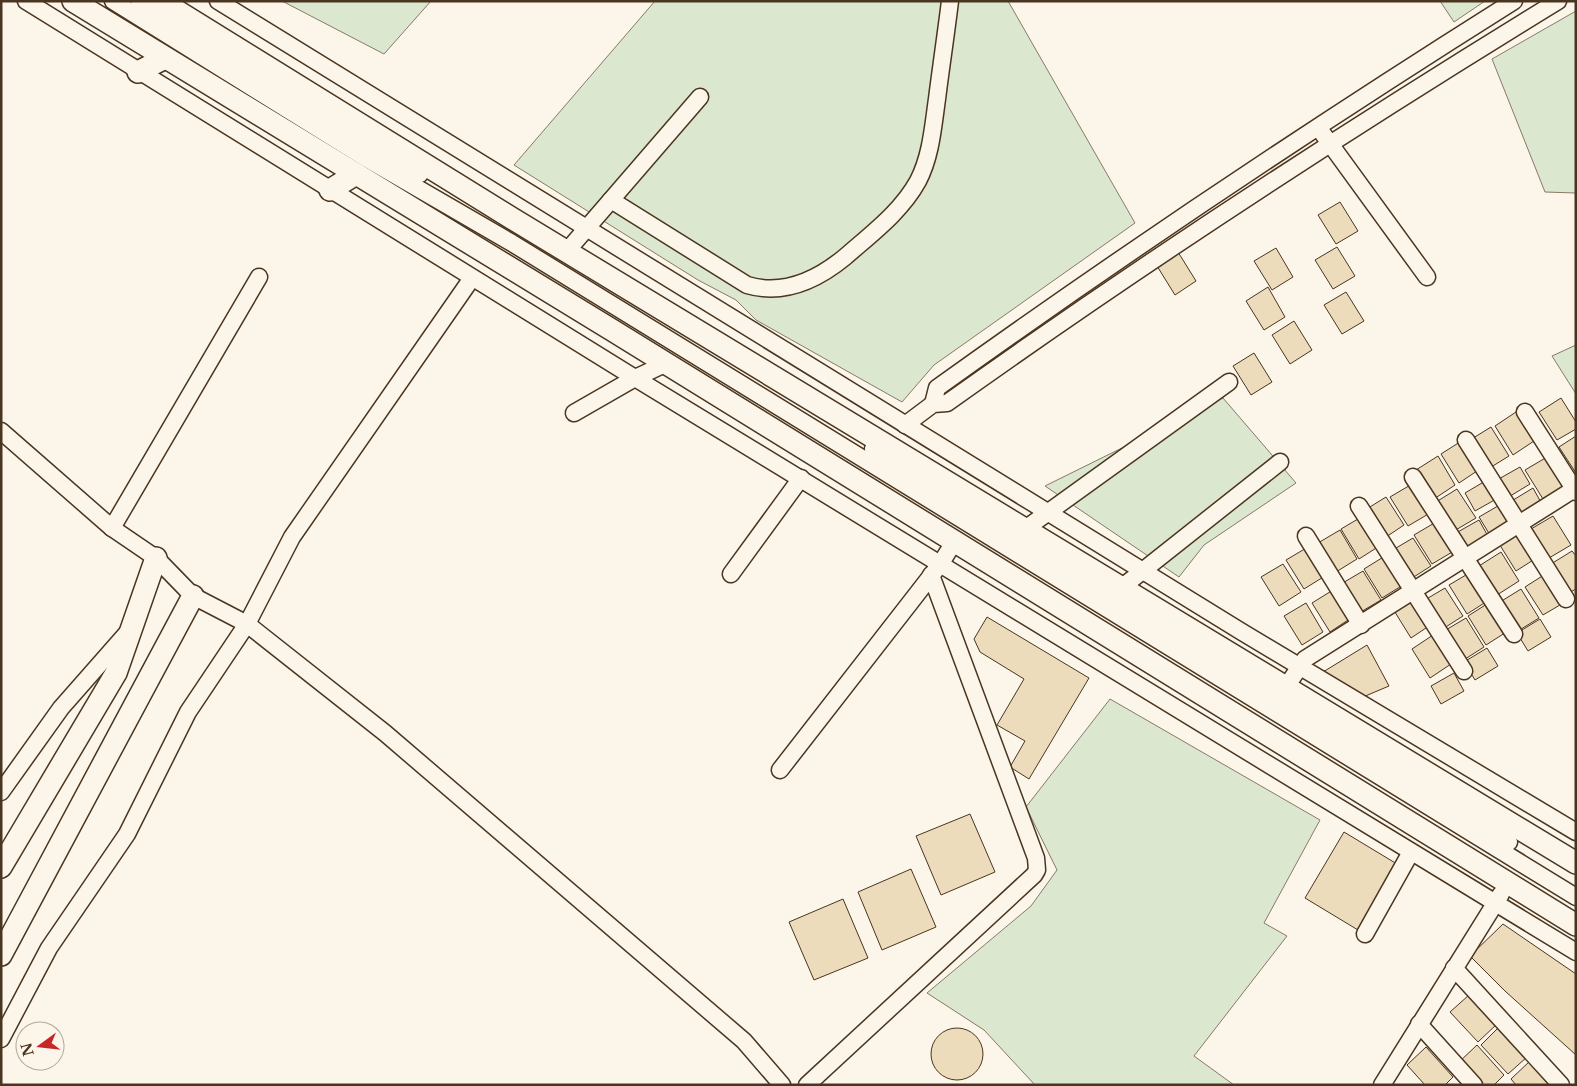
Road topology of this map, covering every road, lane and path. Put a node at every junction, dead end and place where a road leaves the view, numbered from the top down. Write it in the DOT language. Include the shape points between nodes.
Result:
graph roads {
  1 [pos="26,1"];
  2 [pos="73,1"];
  3 [pos="113,1"];
  4 [pos="139,1"];
  5 [pos="161,1"];
  6 [pos="218,1"];
  7 [pos="950,1"];
  8 [pos="1514,1"];
  9 [pos="1558,1"];
  10 [pos="165,58"];
  11 [pos="138,72"];
  12 [pos="700,98"];
  13 [pos="1317,126"];
  14 [pos="1329,143"];
  15 [pos="356,174"];
  16 [pos="330,190"];
  17 [pos="610,200"];
  18 [pos="586,228"];
  19 [pos="567,252"];
  20 [pos="259,277"];
  21 [pos="1427,277"];
  22 [pos="472,278"];
  23 [pos="665,364"];
  24 [pos="635,378"];
  25 [pos="1229,382"];
  26 [pos="933,404"];
  27 [pos="1525,412"];
  28 [pos="574,413"];
  29 [pos="905,425"];
  30 [pos="1,431"];
  31 [pos="1466,440"];
  32 [pos="1280,462"];
  33 [pos="1413,477"];
  34 [pos="801,478"];
  35 [pos="1575,489"];
  36 [pos="1359,506"];
  37 [pos="1047,512"];
  38 [pos="1519,522"];
  39 [pos="112,528"];
  40 [pos="1025,529"];
  41 [pos="1306,536"];
  42 [pos="954,542"];
  43 [pos="1465,557"];
  44 [pos="156,558"];
  45 [pos="936,569"];
  46 [pos="1142,570"];
  47 [pos="731,574"];
  48 [pos="1122,588"];
  49 [pos="1413,592"];
  50 [pos="193,596"];
  51 [pos="1566,599"];
  52 [pos="247,624"];
  53 [pos="1362,625"];
  54 [pos="131,629"];
  55 [pos="1514,634"];
  56 [pos="1298,666"];
  57 [pos="1464,671"];
  58 [pos="1286,687"];
  59 [pos="780,770"];
  60 [pos="1,792"];
  61 [pos="1576,832"];
  62 [pos="1411,852"];
  63 [pos="1576,863"];
  64 [pos="1,867"];
  65 [pos="1507,883"];
  66 [pos="1576,884"];
  67 [pos="1576,897"];
  68 [pos="1495,903"];
  69 [pos="1576,925"];
  70 [pos="1365,934"];
  71 [pos="1576,952"];
  72 [pos="1,955"];
  73 [pos="1454,968"];
  74 [pos="1419,1024"];
  75 [pos="1,1039"];
  76 [pos="774,1082"];
  77 [pos="1385,1083"];
  78 [pos="807,1085"];
  79 [pos="1474,1085"];
  80 [pos="1561,1085"];
  1 -- 11 [label="street"];
  2 -- 10 [label="main road"];
  3 -- 67 [label="street"];
  4 -- 66 [label="street" via="818,414"];
  5 -- 19 [label="main road"];
  6 -- 18 [label="street"];
  7 -- 17 [label="street" via="931,145 918,181 890,218 825,273 780,289 764,290 748,285"];
  8 -- 13 [label="street"];
  9 -- 14 [label="street"];
  10 -- 11 [label="main road"];
  10 -- 15 [label="main road"];
  11 -- 16 [label="street"];
  12 -- 17 [label="street"];
  13 -- 14 [label="street"];
  13 -- 26 [label="street" via="1080,285 937,388"];
  14 -- 21 [label="street"];
  14 -- 26 [label="street" via="1074,312 947,403"];
  15 -- 16 [label="main road"];
  15 -- 23 [label="main road"];
  16 -- 22 [label="street"];
  17 -- 18 [label="street"];
  18 -- 19 [label="street"];
  18 -- 29 [label="street"];
  19 -- 40 [label="main road"];
  20 -- 39 [label="street"];
  22 -- 24 [label="street"];
  22 -- 52 [label="street" via="292,537"];
  23 -- 24 [label="street"];
  23 -- 42 [label="main road"];
  24 -- 28 [label="street"];
  24 -- 34 [label="street"];
  25 -- 37 [label="street"];
  26 -- 29 [label="street"];
  27 -- 35 [label="street"];
  29 -- 37 [label="street"];
  30 -- 39 [label="street"];
  31 -- 38 [label="street"];
  32 -- 46 [label="street"];
  33 -- 43 [label="street"];
  34 -- 45 [label="street"];
  34 -- 47 [label="street"];
  35 -- 38 [label="street"];
  36 -- 49 [label="street"];
  37 -- 40 [label="street"];
  37 -- 46 [label="street"];
  38 -- 43 [label="street"];
  38 -- 51 [label="street"];
  39 -- 44 [label="street"];
  40 -- 48 [label="main road"];
  41 -- 53 [label="street"];
  42 -- 45 [label="street"];
  42 -- 65 [label="main road"];
  43 -- 49 [label="street"];
  43 -- 55 [label="street"];
  44 -- 50 [label="street"];
  44 -- 54 [label="main road"];
  45 -- 59 [label="street"];
  45 -- 62 [label="street"];
  45 -- 78 [label="street" via="1036,858 1037,870"];
  46 -- 48 [label="street"];
  46 -- 56 [label="street"];
  48 -- 58 [label="main road"];
  49 -- 53 [label="street"];
  49 -- 57 [label="street"];
  50 -- 52 [label="street"];
  50 -- 72 [label="main road"];
  52 -- 75 [label="street" via="188,712 127,834 49,948"];
  52 -- 76 [label="street" via="385,733 744,1041"];
  53 -- 56 [label="street"];
  54 -- 60 [label="street" via="61,708"];
  54 -- 64 [label="main road" via="116,674"];
  56 -- 58 [label="street"];
  56 -- 61 [label="street"];
  58 -- 63 [label="main road"];
  62 -- 68 [label="street"];
  62 -- 70 [label="street"];
  65 -- 68 [label="street"];
  65 -- 69 [label="main road"];
  68 -- 71 [label="street"];
  68 -- 73 [label="street"];
  73 -- 74 [label="street"];
  73 -- 80 [label="street"];
  74 -- 77 [label="street"];
  74 -- 79 [label="street"];
}
